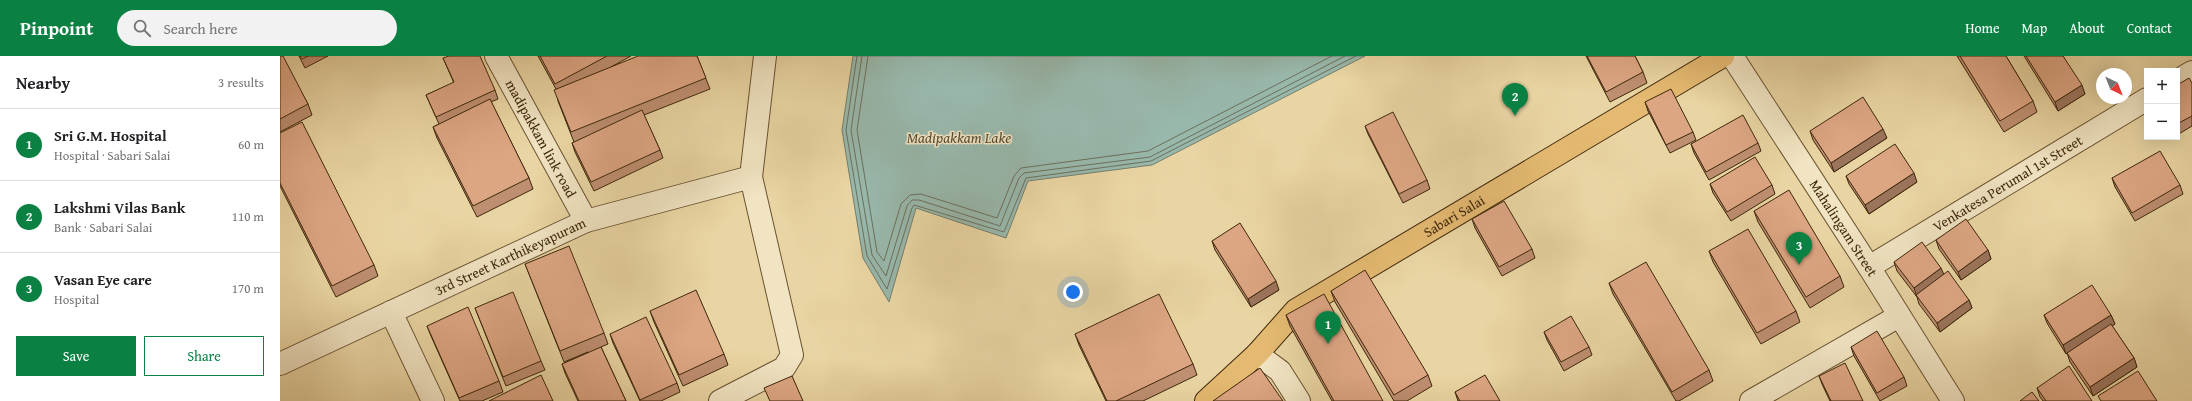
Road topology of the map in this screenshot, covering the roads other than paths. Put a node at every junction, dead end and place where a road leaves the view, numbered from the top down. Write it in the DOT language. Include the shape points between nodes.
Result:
graph roads {
  1 [pos="496,56"];
  2 [pos="765,56"];
  3 [pos="1722,56"];
  4 [pos="1732,56"];
  5 [pos="2192,72"];
  6 [pos="2180,79"];
  7 [pos="2144,101"];
  8 [pos="750,177"];
  9 [pos="586,221"];
  10 [pos="1869,267"];
  11 [pos="391,312"];
  12 [pos="1899,316"];
  13 [pos="1257,354"];
  14 [pos="280,364"];
  15 [pos="433,401"];
  16 [pos="720,401"];
  17 [pos="1206,401"];
  18 [pos="1299,401"];
  19 [pos="1751,401"];
  20 [pos="1953,401"];
  1 -- 9 [label="street, madipakkam link road"];
  2 -- 8 [label="street"];
  3 -- 13 [label="main road, Sabari Salai" via="1296,310"];
  4 -- 10 [label="street, Mahalingam Street"];
  5 -- 6 [label="street"];
  7 -- 10 [label="street, Venkatesa Perumal 1st Street"];
  8 -- 9 [label="street, 3rd Street Karthikeyapuram"];
  8 -- 16 [label="street" via="792,356 784,368"];
  9 -- 11 [label="street, 3rd Street Karthikeyapuram"];
  10 -- 12 [label="street, Mahalingam Street"];
  11 -- 14 [label="street, 3rd Street Karthikeyapuram"];
  11 -- 15 [label="street"];
  12 -- 19 [label="street"];
  12 -- 20 [label="street, Mahalingam Street"];
  13 -- 17 [label="main road, Sabari Salai"];
  13 -- 18 [label="street" via="1280,371"];
}
